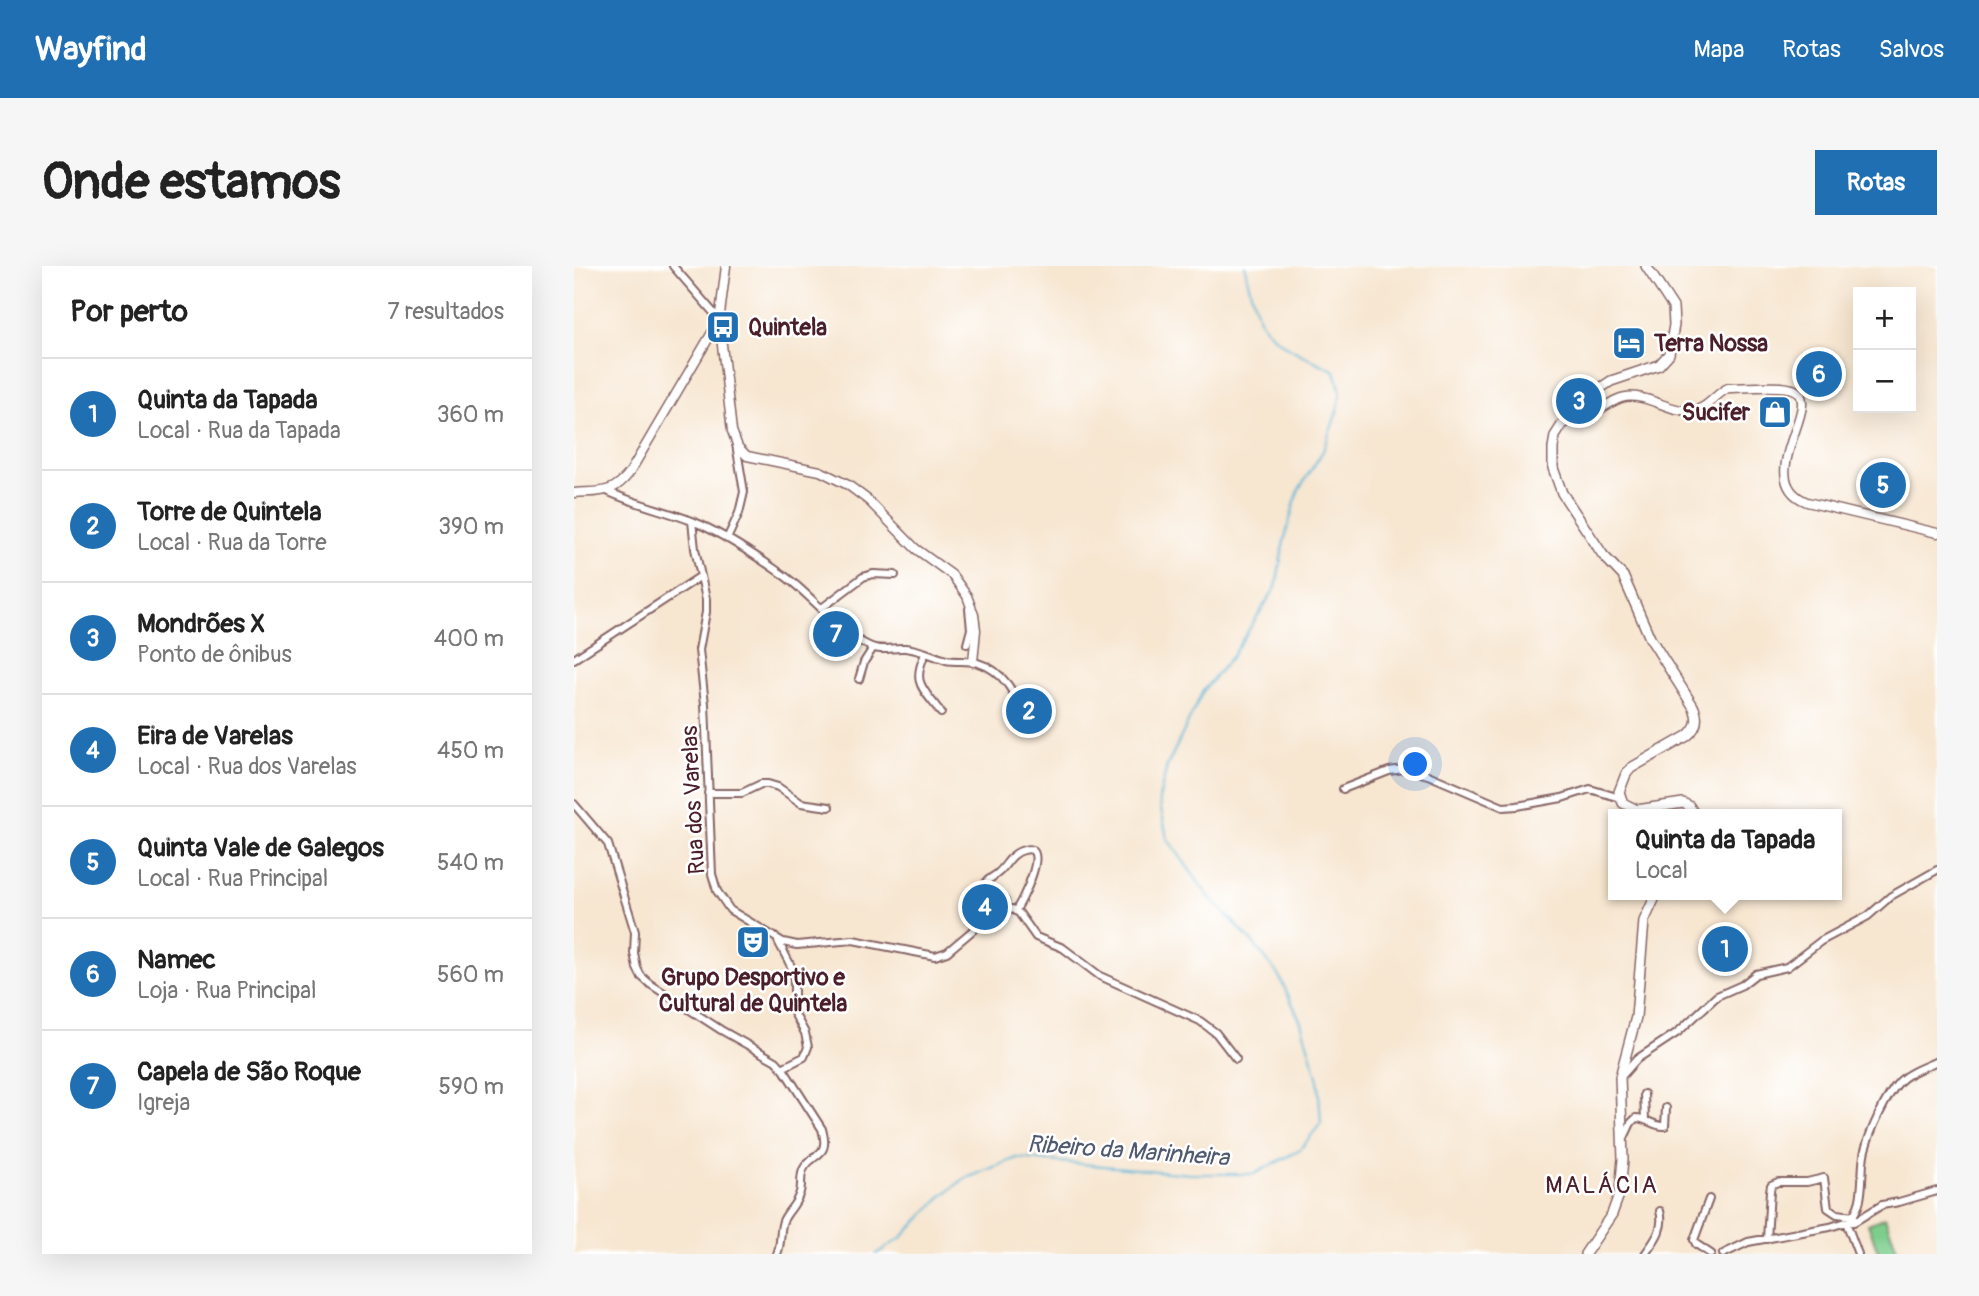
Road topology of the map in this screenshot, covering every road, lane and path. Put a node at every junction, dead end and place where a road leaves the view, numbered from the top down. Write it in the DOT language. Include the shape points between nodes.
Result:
graph roads {
  1 [pos="673,266"];
  2 [pos="726,266"];
  3 [pos="1646,266"];
  4 [pos="719,319"];
  5 [pos="1582,403"];
  6 [pos="735,443"];
  7 [pos="607,491"];
  8 [pos="574,493"];
  9 [pos="692,521"];
  10 [pos="1937,533"];
  11 [pos="727,540"];
  12 [pos="895,575"];
  13 [pos="701,576"];
  14 [pos="965,592"];
  15 [pos="822,608"];
  16 [pos="967,644"];
  17 [pos="873,648"];
  18 [pos="925,654"];
  19 [pos="574,659"];
  20 [pos="973,662"];
  21 [pos="859,679"];
  22 [pos="941,713"];
  23 [pos="1021,718"];
  24 [pos="1343,789"];
  25 [pos="708,793"];
  26 [pos="1620,799"];
  27 [pos="574,804"];
  28 [pos="829,807"];
  29 [pos="1638,809"];
  30 [pos="1647,809"];
  31 [pos="1692,809"];
  32 [pos="1937,870"];
  33 [pos="1653,900"];
  34 [pos="1006,908"];
  35 [pos="1016,911"];
  36 [pos="777,939"];
  37 [pos="1236,1059"];
  38 [pos="1937,1061"];
  39 [pos="782,1068"];
  40 [pos="1620,1079"];
  41 [pos="1644,1094"];
  42 [pos="1644,1104"];
  43 [pos="1666,1108"];
  44 [pos="1634,1119"];
  45 [pos="1645,1120"];
  46 [pos="1622,1143"];
  47 [pos="1937,1191"];
  48 [pos="1709,1199"];
  49 [pos="1660,1210"];
  50 [pos="1854,1216"];
  51 [pos="1846,1222"];
  52 [pos="1767,1239"];
  53 [pos="777,1254"];
  54 [pos="1585,1254"];
  55 [pos="1645,1254"];
  56 [pos="1711,1254"];
  57 [pos="1723,1254"];
  58 [pos="1858,1254"];
  1 -- 4 [label="street"];
  2 -- 4 [label="street"];
  3 -- 5 [label="main road" via="1674,311 1670,354 1659,365 1609,382"];
  4 -- 6 [label="street"];
  4 -- 7 [label="street" via="630,472"];
  5 -- 10 [label="street" via="1596,411 1631,396 1692,411 1728,388 1793,389 1802,400 1785,465 1794,494 1807,502"];
  5 -- 26 [label="main road" via="1555,436 1555,478 1601,552 1621,574 1648,635 1697,717 1687,736 1628,771"];
  6 -- 11 [label="street" via="744,492"];
  6 -- 14 [label="street" via="751,457 813,469 848,485 916,549 952,575"];
  7 -- 8 [label="street"];
  7 -- 9 [label="street"];
  9 -- 11 [label="street"];
  9 -- 13 [label="street, Rua dos Varelas"];
  11 -- 15 [label="street" via="782,573"];
  12 -- 15 [label="street" via="863,577"];
  13 -- 19 [label="street"];
  13 -- 25 [label="street, Rua dos Varelas" via="706,612 699,650"];
  14 -- 16 [label="street" via="971,627"];
  14 -- 20 [label="street" via="975,623"];
  15 -- 17 [label="street"];
  17 -- 18 [label="street" via="906,648"];
  17 -- 21 [label="street"];
  18 -- 20 [label="street"];
  18 -- 22 [label="street" via="918,677"];
  20 -- 23 [label="street" via="995,672 1007,684"];
  24 -- 26 [label="street" via="1401,769 1428,775 1503,807 1590,789"];
  25 -- 28 [label="street" via="742,793 768,784 801,803"];
  25 -- 36 [label="street, Rua dos Varelas" via="717,891 734,914"];
  26 -- 29 [label="main road"];
  27 -- 39 [label="street" via="608,844 635,932 635,956 642,976"];
  30 -- 31 [label="main road" via="1684,803"];
  32 -- 40 [label="street" via="1787,967 1756,974 1717,996 1678,1032 1637,1059"];
  33 -- 40 [label="main road" via="1644,923 1636,1017"];
  34 -- 35 [label="street"];
  34 -- 35 [label="street" via="986,882 1009,859 1029,849 1035,857 1034,873"];
  34 -- 36 [label="street, Rua dos Varelas" via="935,956 853,940 797,945"];
  35 -- 37 [label="street" via="1036,937 1063,948 1100,976 1205,1024"];
  36 -- 39 [label="street" via="794,972 794,1013 808,1042 806,1054"];
  38 -- 50 [label="street" via="1900,1080 1877,1119 1864,1155 1860,1202"];
  39 -- 53 [label="street" via="823,1130 824,1139 821,1154 803,1170 795,1205 783,1221"];
  40 -- 46 [label="main road"];
  41 -- 42 [label="street"];
  42 -- 44 [label="street"];
  42 -- 45 [label="street"];
  43 -- 45 [label="street" via="1665,1126"];
  44 -- 45 [label="street"];
  44 -- 46 [label="street"];
  46 -- 54 [label="main road" via="1618,1200"];
  47 -- 51 [label="street" via="1882,1205 1857,1221"];
  48 -- 56 [label="street" via="1694,1240"];
  49 -- 55 [label="street" via="1660,1229"];
  50 -- 51 [label="street"];
  50 -- 52 [label="street" via="1828,1208 1824,1178 1776,1182 1770,1191"];
  51 -- 52 [label="street"];
  51 -- 58 [label="street"];
  52 -- 57 [label="street"];
}
